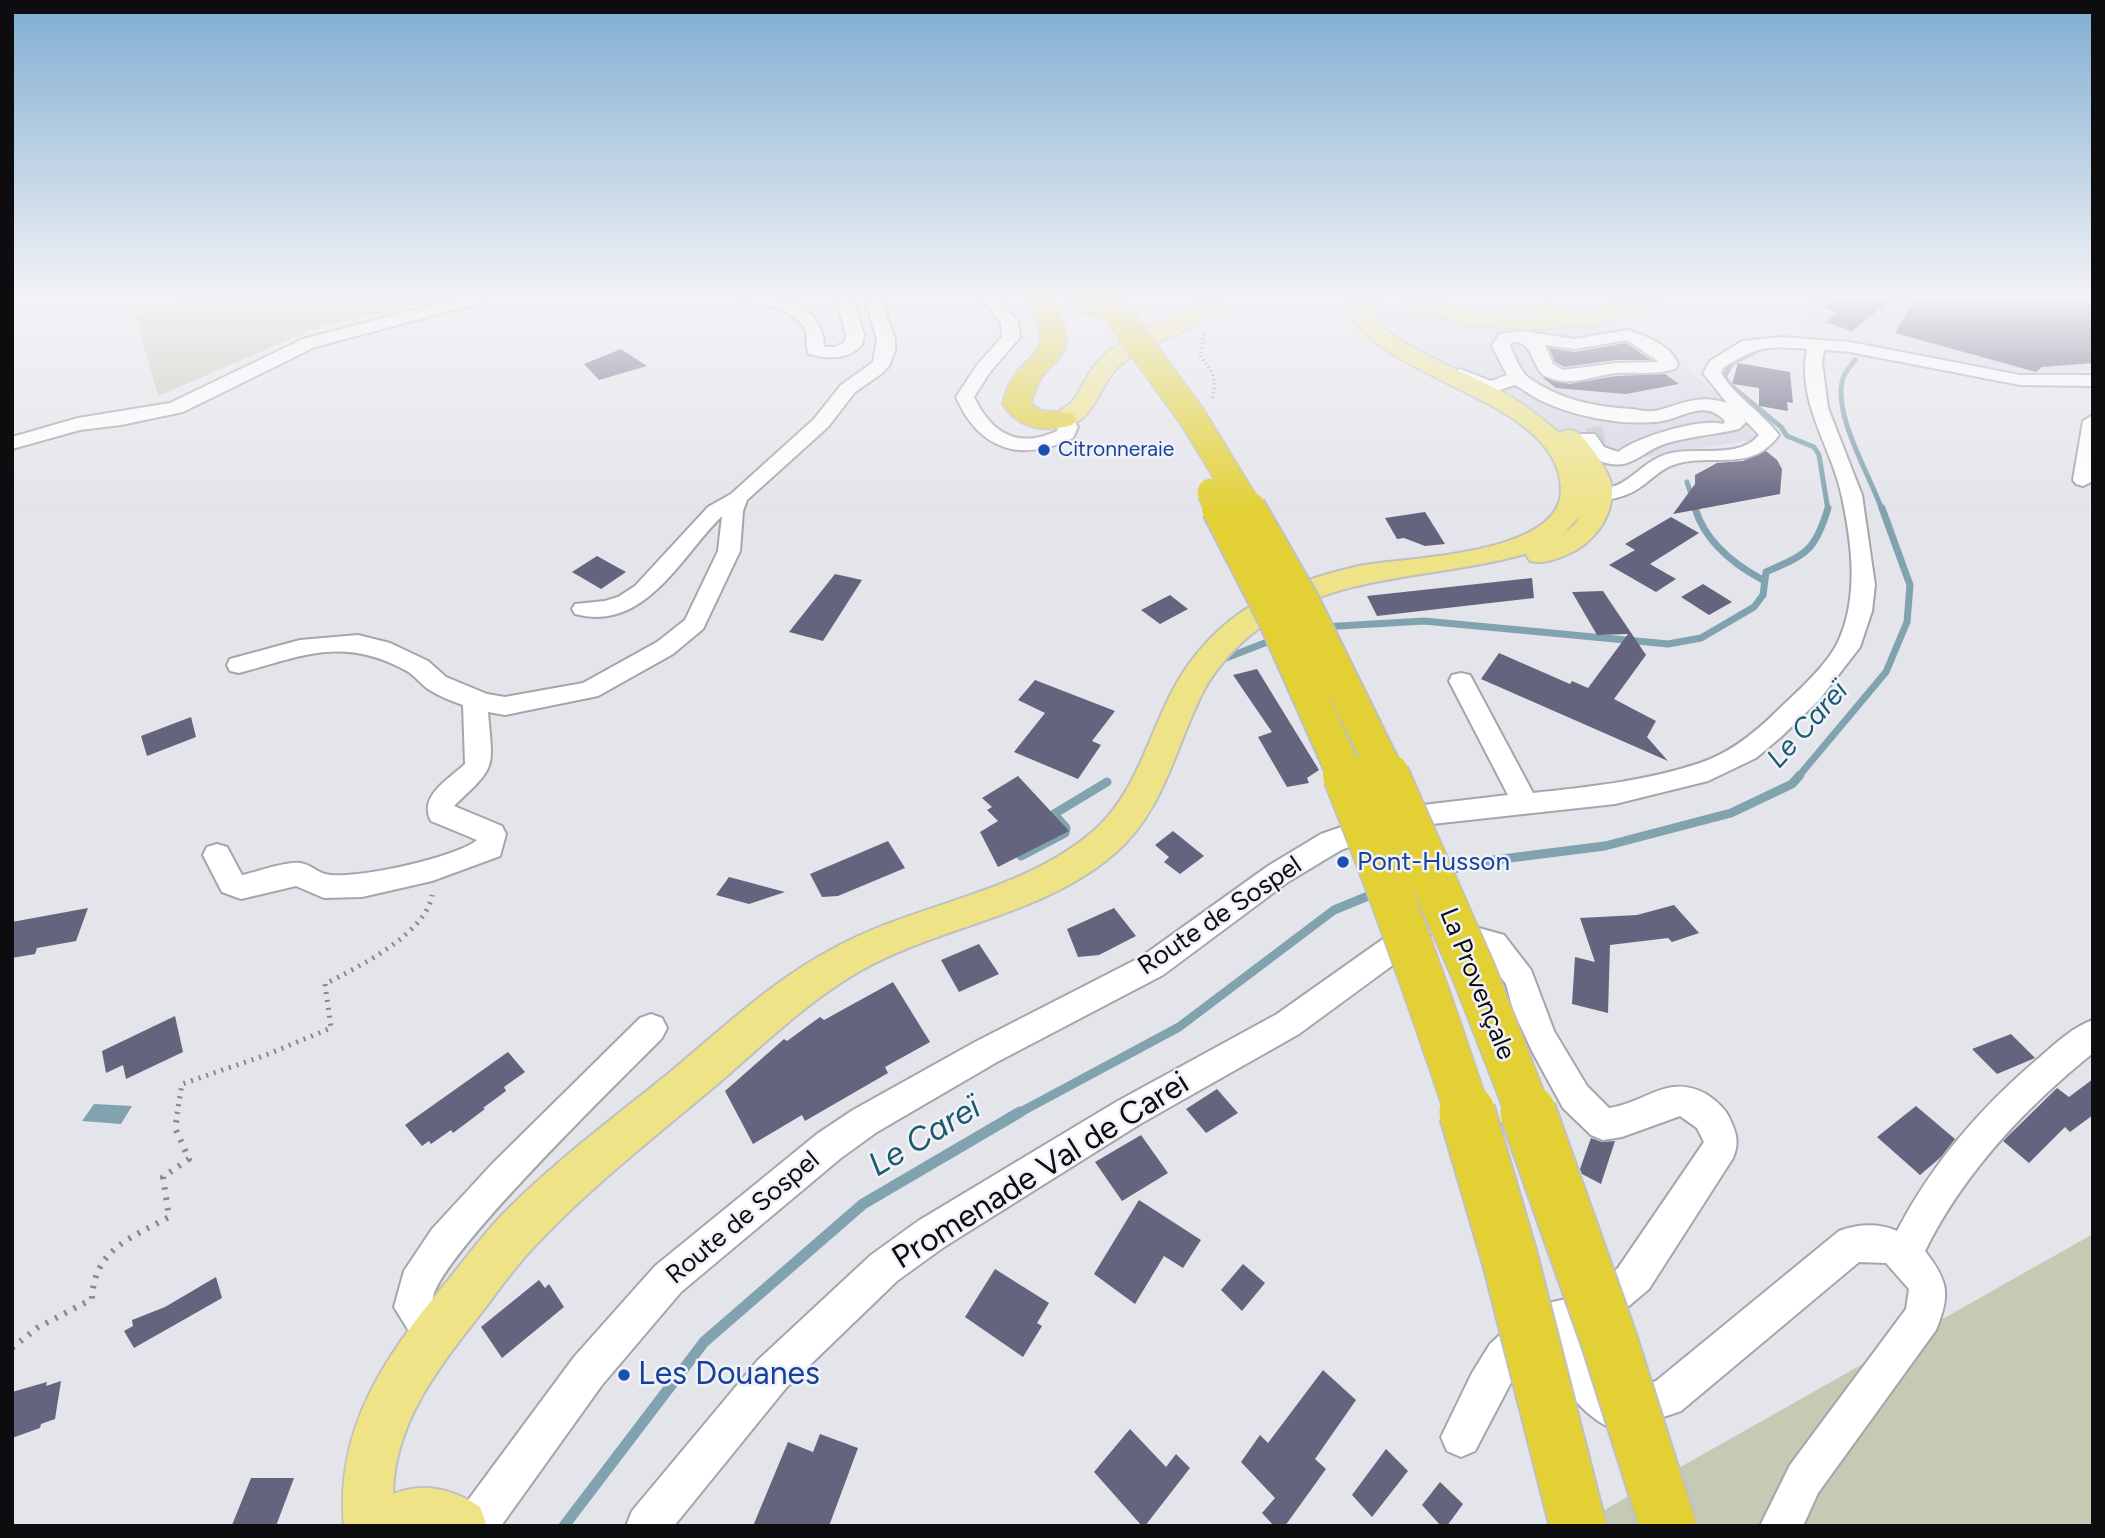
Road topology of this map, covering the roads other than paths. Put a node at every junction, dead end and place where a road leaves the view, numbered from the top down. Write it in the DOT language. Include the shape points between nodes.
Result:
graph roads {
  1 [pos="256,369"];
  2 [pos="877,369"];
  3 [pos="984,369"];
  4 [pos="1036,369"];
  5 [pos="1104,369"];
  6 [pos="1134,369"];
  7 [pos="1152,369"];
  8 [pos="1436,369"];
  9 [pos="1449,369"];
  10 [pos="1461,369"];
  11 [pos="1513,369"];
  12 [pos="1548,369"];
  13 [pos="1627,369"];
  14 [pos="1714,369"];
  15 [pos="1814,369"];
  16 [pos="1960,369"];
  17 [pos="1519,380"];
  18 [pos="2090,383"];
  19 [pos="1494,386"];
  20 [pos="1062,419"];
  21 [pos="1667,422"];
  22 [pos="2092,430"];
  23 [pos="1596,436"];
  24 [pos="12,443"];
  25 [pos="1708,455"];
  26 [pos="2083,480"];
  27 [pos="1599,492"];
  28 [pos="738,498"];
  29 [pos="583,609"];
  30 [pos="239,666"];
  31 [pos="1461,681"];
  32 [pos="477,699"];
  33 [pos="1525,803"];
  34 [pos="1385,823"];
  35 [pos="217,855"];
  36 [pos="1421,929"];
  37 [pos="651,1028"];
  38 [pos="2093,1034"];
  39 [pos="1905,1252"];
  40 [pos="1583,1314"];
  41 [pos="433,1336"];
  42 [pos="1461,1437"];
  43 [pos="370,1526"];
  44 [pos="380,1526"];
  45 [pos="461,1526"];
  46 [pos="475,1526"];
  47 [pos="647,1526"];
  48 [pos="1578,1526"];
  49 [pos="1668,1526"];
  50 [pos="1781,1526"];
  1 -- 24 [label="street" via="176,408 78,424"];
  2 -- 28 [label="street" via="847,388 821,423"];
  3 -- 20 [label="street" via="965,397 982,430 1001,441 1021,444 1056,440 1068,427"];
  4 -- 20 [label="highway" via="1024,382 1017,404 1020,412 1034,419"];
  5 -- 20 [label="main road" via="1082,407"];
  6 -- 48 [label="highway, La Provençale, bridge" via="1213,496 1290,646 1354,790 1455,1071 1524,1310"];
  7 -- 49 [label="highway, La Provençale, bridge" via="1198,424 1262,531 1328,651 1422,849 1553,1181"];
  8 -- 27 [label="main road" via="1531,420"];
  9 -- 19 [label="street" via="1485,387"];
  10 -- 19 [label="main road"];
  11 -- 17 [label="street"];
  12 -- 13 [label="street" via="1571,376"];
  14 -- 25 [label="street" via="1717,384 1762,423 1769,435 1754,449"];
  15 -- 33 [label="street, Route de Sospel" via="1819,408 1852,495 1861,555 1864,585 1848,647 1773,730 1708,771 1615,794"];
  16 -- 18 [label="street" via="2011,379"];
  17 -- 19 [label="street"];
  17 -- 21 [label="street" via="1550,398 1587,411"];
  19 -- 27 [label="main road" via="1534,408 1568,436 1584,456"];
  21 -- 21 [label="street" via="1724,427 1736,422 1723,407 1698,403 1677,408"];
  21 -- 23 [label="street" via="1623,458 1607,458 1593,448"];
  21 -- 25 [label="street"];
  22 -- 26 [label="street"];
  25 -- 27 [label="street" via="1659,462"];
  27 -- 41 [label="main road" via="1587,530 1552,552 1494,565 1362,575 1304,592 1253,618 1191,684 1143,795 1108,839 1064,872 877,943 807,986 599,1157 517,1233"];
  28 -- 29 [label="street" via="715,511 638,597 602,611"];
  28 -- 32 [label="street" via="729,551 695,624 665,649 589,690 505,706"];
  30 -- 32 [label="street" via="300,648 358,643 382,649 419,667 437,683"];
  31 -- 33 [label="street"];
  32 -- 35 [label="street" via="477,768 440,803 441,814 492,834 490,848 457,862 343,888 320,885 299,874 241,887 232,884"];
  33 -- 34 [label="street, Route de Sospel"];
  34 -- 36 [label="street"];
  34 -- 46 [label="street, Route de Sospel" via="1315,851 1152,966 986,1052 829,1146 668,1279 588,1371"];
  36 -- 40 [label="street" via="1493,944 1520,979 1529,1010 1574,1097 1603,1124 1641,1115 1674,1100 1693,1102 1720,1131 1721,1146 1714,1159 1636,1276"];
  36 -- 47 [label="street, Promenade Val de Carei" via="1288,1024 1128,1114 931,1234 884,1268 772,1374"];
  37 -- 41 [label="street" via="445,1242 417,1284 413,1307"];
  38 -- 39 [label="street" via="1986,1129 1920,1220"];
  39 -- 40 [label="street" via="1880,1242 1852,1244 1667,1397 1619,1412 1597,1397 1577,1370 1573,1342"];
  39 -- 50 [label="street" via="1928,1285 1923,1317 1804,1479"];
  40 -- 42 [label="street" via="1547,1322 1517,1341 1492,1370"];
  41 -- 43 [label="main road" via="384,1418 367,1486"];
  44 -- 45 [label="main road" via="426,1513 443,1515"];
}
